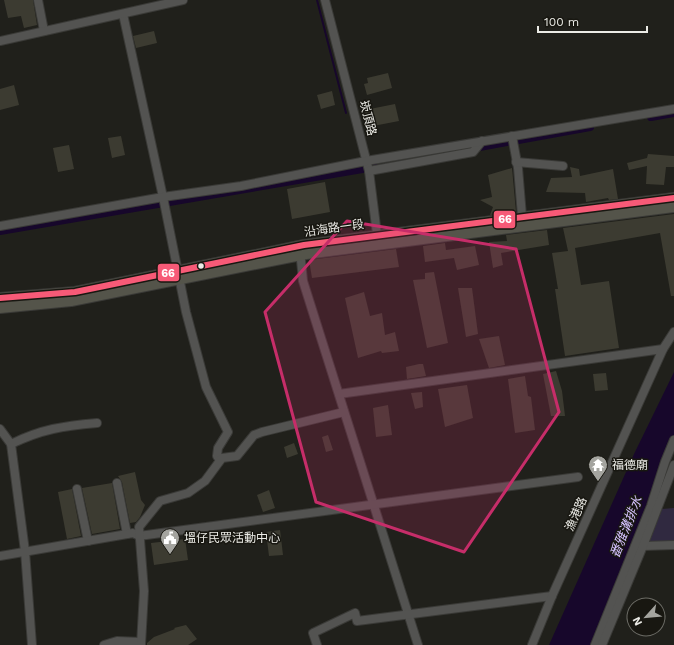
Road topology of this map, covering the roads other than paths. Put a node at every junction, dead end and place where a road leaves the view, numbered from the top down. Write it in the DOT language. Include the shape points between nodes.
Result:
graph roads {
  1 [pos="38,0"];
  2 [pos="183,0"];
  3 [pos="325,0"];
  4 [pos="123,14"];
  5 [pos="44,31"];
  6 [pos="0,41"];
  7 [pos="674,109"];
  8 [pos="512,136"];
  9 [pos="482,141"];
  10 [pos="366,161"];
  11 [pos="516,162"];
  12 [pos="563,166"];
  13 [pos="369,171"];
  14 [pos="164,197"];
  15 [pos="674,198"];
  16 [pos="674,207"];
  17 [pos="583,213"];
  18 [pos="522,216"];
  19 [pos="510,222"];
  20 [pos="0,226"];
  21 [pos="377,240"];
  22 [pos="300,250"];
  23 [pos="178,275"];
  24 [pos="0,298"];
  25 [pos="0,308"];
  26 [pos="674,332"];
  27 [pos="663,349"];
  28 [pos="339,394"];
  29 [pos="344,412"];
  30 [pos="97,423"];
  31 [pos="0,429"];
  32 [pos="674,440"];
  33 [pos="11,444"];
  34 [pos="220,460"];
  35 [pos="674,464"];
  36 [pos="578,476"];
  37 [pos="117,483"];
  38 [pos="77,489"];
  39 [pos="374,503"];
  40 [pos="127,534"];
  41 [pos="139,536"];
  42 [pos="88,541"];
  43 [pos="674,545"];
  44 [pos="643,546"];
  45 [pos="24,551"];
  46 [pos="0,556"];
  47 [pos="552,596"];
  48 [pos="408,614"];
  49 [pos="141,643"];
  50 [pos="32,645"];
  51 [pos="104,645"];
  52 [pos="317,645"];
  53 [pos="418,645"];
  54 [pos="532,645"];
  55 [pos="595,645"];
  56 [pos="602,645"];
  1 -- 5 [label="street"];
  2 -- 4 [label="street"];
  3 -- 10 [label="street, 崁頂路"];
  4 -- 5 [label="street"];
  4 -- 14 [label="street"];
  5 -- 6 [label="street"];
  7 -- 8 [label="street"];
  8 -- 9 [label="street"];
  8 -- 11 [label="street"];
  9 -- 10 [label="street"];
  9 -- 13 [label="street" via="473,152"];
  10 -- 13 [label="street, 崁頂路"];
  10 -- 14 [label="street" via="241,186"];
  11 -- 12 [label="street"];
  11 -- 18 [label="street"];
  13 -- 21 [label="street, 崁頂路"];
  14 -- 20 [label="street"];
  14 -- 23 [label="street"];
  15 -- 17 [label="main road, 沿海路一段"];
  16 -- 17 [label="main road, 沿海路一段"];
  17 -- 18 [label="main road, 沿海路一段"];
  17 -- 19 [label="main road, 沿海路一段"];
  18 -- 19 [label="main road, 沿海路一段"];
  19 -- 21 [label="main road, 沿海路一段"];
  21 -- 22 [label="main road, 沿海路一段"];
  22 -- 23 [label="main road, 沿海路一段"];
  22 -- 28 [label="street" via="303,281"];
  23 -- 24 [label="main road, 沿海路一段" via="74,292"];
  23 -- 25 [label="main road, 沿海路一段" via="71,301"];
  23 -- 34 [label="street" via="206,387 228,432 218,448 217,456"];
  26 -- 27 [label="street, 漁港路"];
  27 -- 28 [label="street"];
  27 -- 47 [label="street, 漁港路"];
  28 -- 29 [label="street"];
  29 -- 34 [label="street" via="254,435 237,456"];
  29 -- 39 [label="street"];
  30 -- 33 [label="street" via="63,426 33,434"];
  31 -- 33 [label="street"];
  32 -- 55 [label="street" via="664,462 651,506"];
  33 -- 45 [label="street"];
  34 -- 41 [label="street" via="205,481 188,493 160,501 139,527"];
  35 -- 44 [label="street"];
  36 -- 39 [label="street"];
  37 -- 40 [label="street"];
  38 -- 42 [label="street"];
  39 -- 41 [label="street"];
  39 -- 48 [label="street"];
  40 -- 41 [label="street" via="134,533"];
  40 -- 42 [label="street"];
  41 -- 49 [label="street" via="144,591"];
  42 -- 45 [label="street"];
  43 -- 44 [label="street"];
  44 -- 56 [label="street"];
  45 -- 46 [label="street"];
  45 -- 50 [label="street"];
  47 -- 48 [label="street"];
  47 -- 54 [label="street, 漁港路"];
  48 -- 52 [label="street" via="357,621 355,612 313,633"];
  48 -- 53 [label="street"];
  49 -- 51 [label="street" via="117,641"];
}
